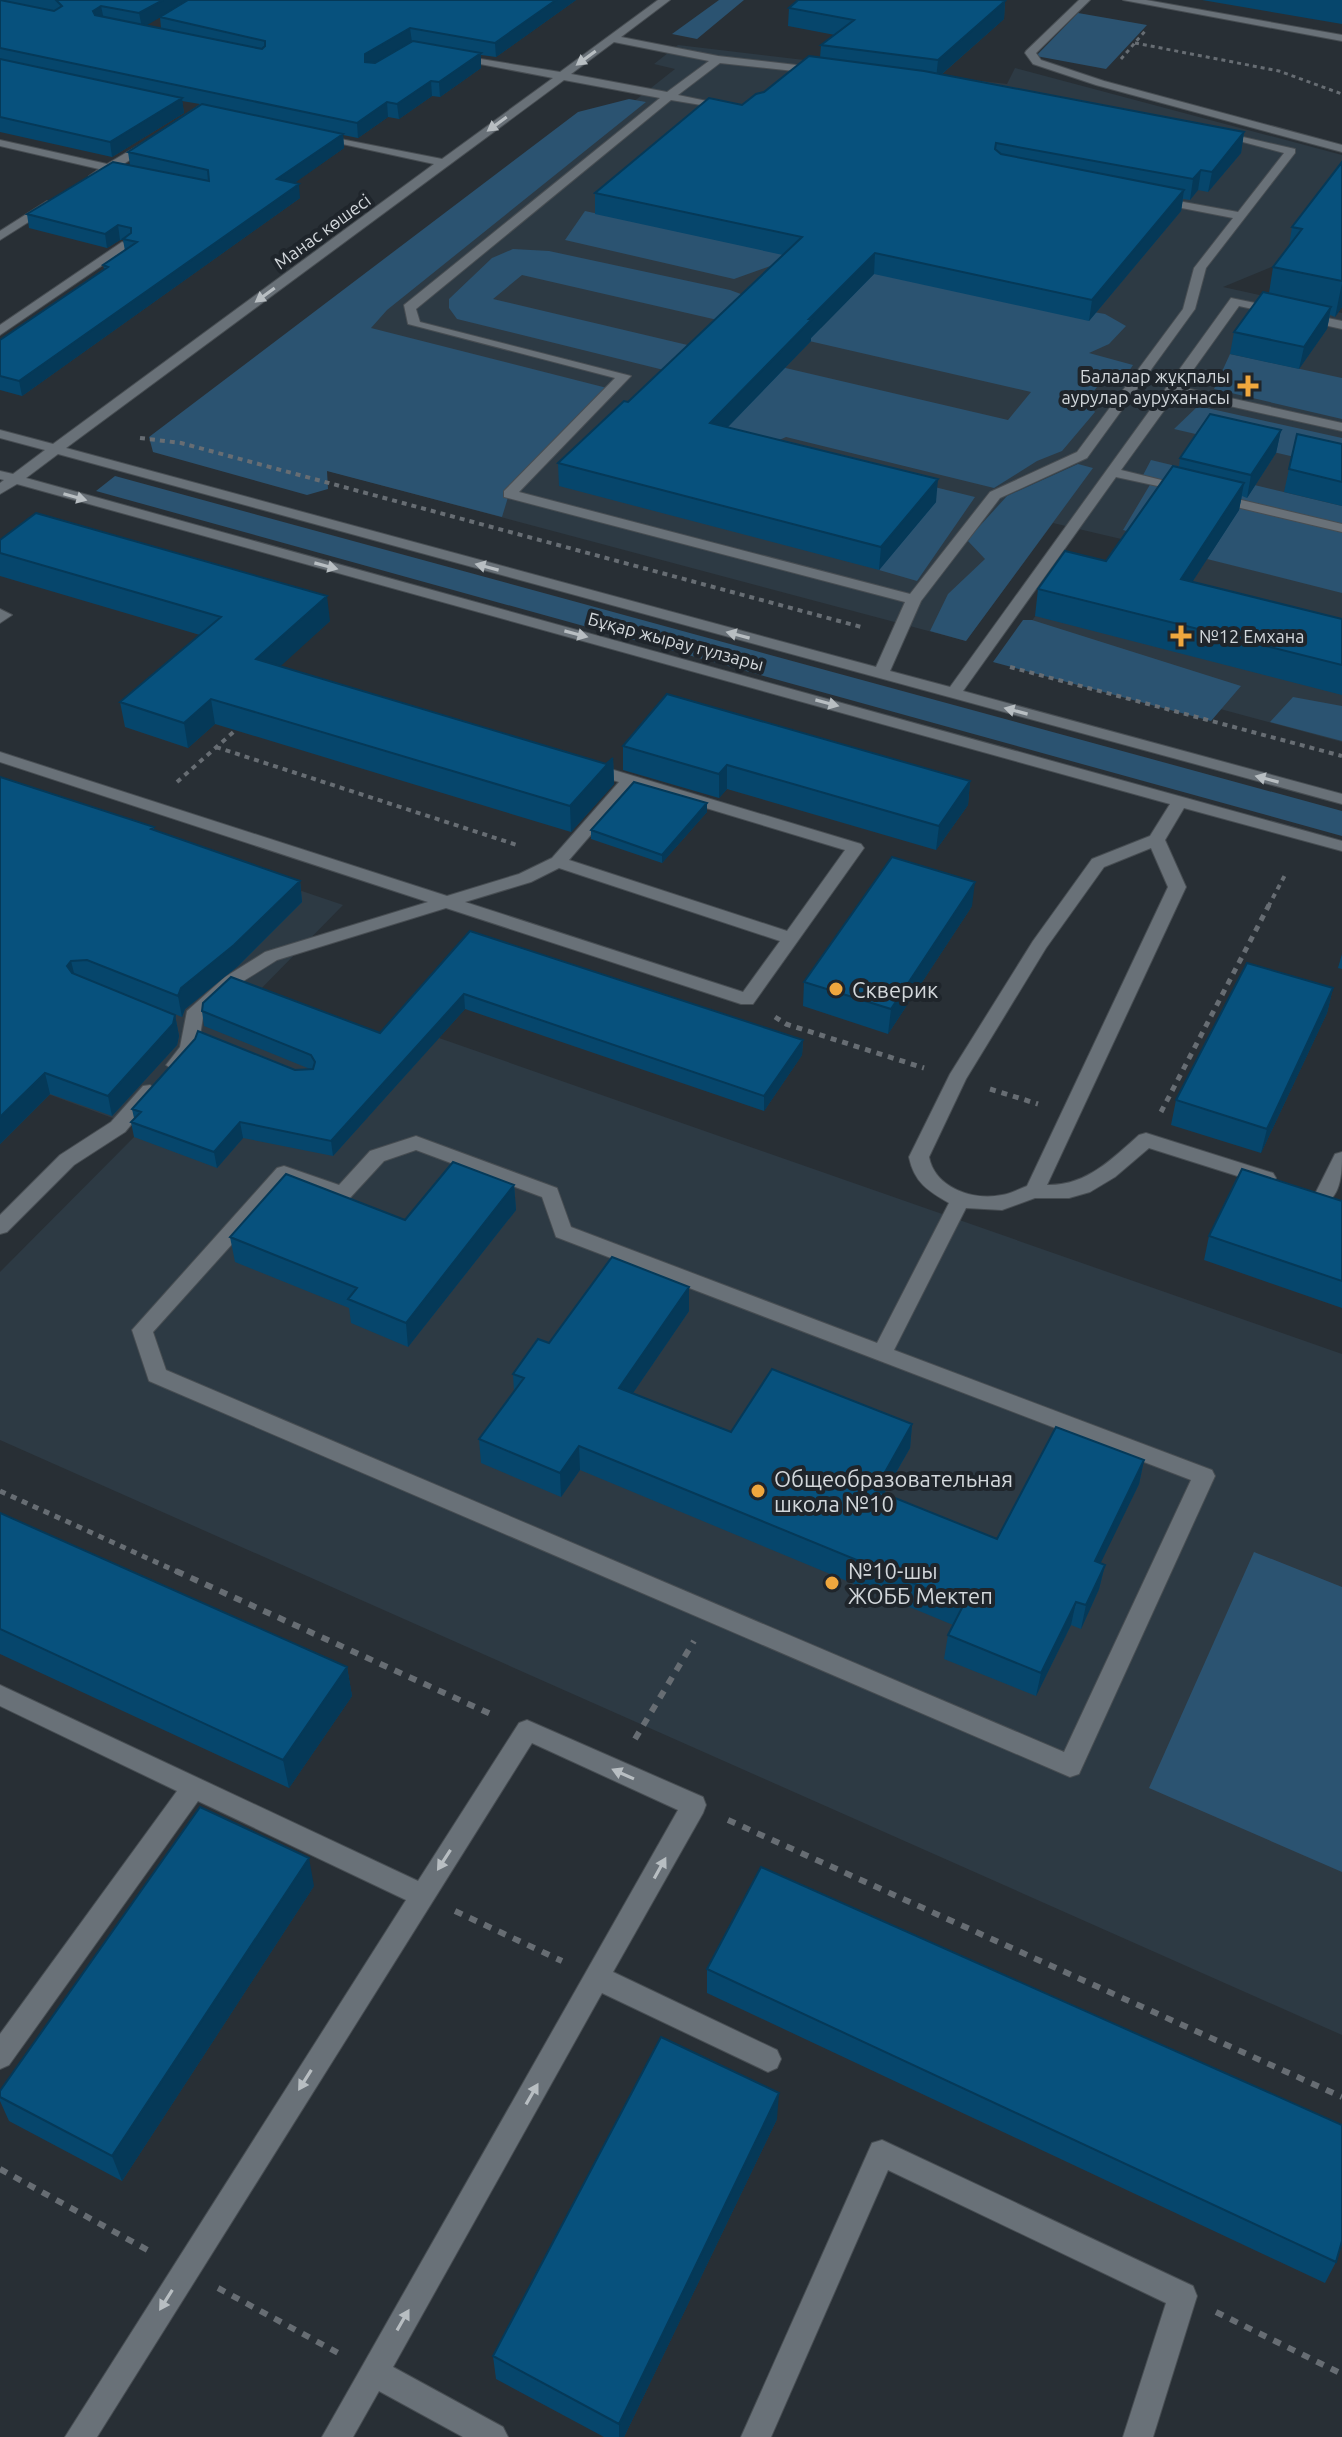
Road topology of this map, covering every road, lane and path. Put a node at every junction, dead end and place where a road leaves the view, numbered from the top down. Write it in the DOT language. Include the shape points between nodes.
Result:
graph roads {
  1 [pos="665,0"];
  2 [pos="1085,0"];
  3 [pos="1128,0"];
  4 [pos="1165,8"];
  5 [pos="1342,38"];
  6 [pos="613,39"];
  7 [pos="1135,43"];
  8 [pos="441,54"];
  9 [pos="718,59"];
  10 [pos="805,69"];
  11 [pos="834,73"];
  12 [pos="560,78"];
  13 [pos="793,79"];
  14 [pos="1100,83"];
  15 [pos="1342,94"];
  16 [pos="669,96"];
  17 [pos="746,110"];
  18 [pos="1199,129"];
  19 [pos="309,134"];
  20 [pos="161,136"];
  21 [pos="0,143"];
  22 [pos="1342,149"];
  23 [pos="444,163"];
  24 [pos="109,168"];
  25 [pos="123,171"];
  26 [pos="85,183"];
  27 [pos="1136,195"];
  28 [pos="61,198"];
  29 [pos="1242,216"];
  30 [pos="0,236"];
  31 [pos="126,245"];
  32 [pos="1342,325"];
  33 [pos="1,330"];
  34 [pos="1173,389"];
  35 [pos="1342,427"];
  36 [pos="0,434"];
  37 [pos="127,436"];
  38 [pos="56,449"];
  39 [pos="1111,472"];
  40 [pos="7,477"];
  41 [pos="0,490"];
  42 [pos="1342,528"];
  43 [pos="914,600"];
  44 [pos="899,637"];
  45 [pos="979,658"];
  46 [pos="881,674"];
  47 [pos="953,694"];
  48 [pos="249,718"];
  49 [pos="216,747"];
  50 [pos="1342,756"];
  51 [pos="0,757"];
  52 [pos="571,762"];
  53 [pos="630,780"];
  54 [pos="1342,799"];
  55 [pos="1180,800"];
  56 [pos="150,807"];
  57 [pos="1156,840"];
  58 [pos="1342,846"];
  59 [pos="558,862"];
  60 [pos="1285,875"];
  61 [pos="446,904"];
  62 [pos="791,938"];
  63 [pos="1146,1140"];
  64 [pos="1342,1159"];
  65 [pos="1280,1182"];
  66 [pos="1034,1191"];
  67 [pos="1325,1197"];
  68 [pos="960,1201"];
  69 [pos="0,1227"];
  70 [pos="882,1353"];
  71 [pos="0,1491"];
  72 [pos="711,1612"];
  73 [pos="0,1695"];
  74 [pos="527,1730"];
  75 [pos="615,1770"];
  76 [pos="193,1788"];
  77 [pos="694,1805"];
  78 [pos="422,1895"];
  79 [pos="598,1978"];
  80 [pos="0,2056"];
  81 [pos="768,2059"];
  82 [pos="1342,2097"];
  83 [pos="1183,2296"];
  84 [pos="373,2372"];
  85 [pos="1342,2374"];
  86 [pos="80,2437"];
  87 [pos="337,2437"];
  88 [pos="493,2437"];
  89 [pos="756,2437"];
  90 [pos="1138,2437"];
  1 -- 6 [label="street, Манас көшесі"];
  2 -- 14 [label="street" via="1030,53 1037,62"];
  3 -- 4 [label="street"];
  4 -- 5 [label="street"];
  4 -- 7 [label="path"];
  6 -- 9 [label="street"];
  6 -- 12 [label="street, Манас көшесі, one-way"];
  7 -- 14 [label="path"];
  7 -- 15 [label="path" via="1279,71"];
  8 -- 12 [label="street"];
  9 -- 10 [label="street"];
  9 -- 16 [label="street"];
  10 -- 11 [label="street"];
  10 -- 13 [label="street"];
  12 -- 16 [label="street"];
  12 -- 23 [label="street, Манас көшесі, one-way"];
  14 -- 22 [label="street"];
  16 -- 17 [label="street"];
  16 -- 43 [label="street" via="409,308 414,324 624,376 509,494"];
  18 -- 29 [label="street" via="1291,151"];
  19 -- 23 [label="street"];
  20 -- 24 [label="street"];
  21 -- 24 [label="street"];
  23 -- 38 [label="street, Манас көшесі, one-way"];
  24 -- 25 [label="street"];
  24 -- 26 [label="street"];
  27 -- 29 [label="street"];
  28 -- 30 [label="street"];
  29 -- 43 [label="street" via="1200,268 1189,309 1082,455 995,495"];
  31 -- 33 [label="street"];
  32 -- 34 [label="street" via="1236,301"];
  34 -- 35 [label="street"];
  34 -- 39 [label="street"];
  36 -- 38 [label="street, Бұқар жырау гүлзары"];
  37 -- 44 [label="path" via="181,443"];
  38 -- 40 [label="street, Манас көшесі"];
  46 -- 38 [label="street, Бұқар жырау гүлзары, one-way"];
  39 -- 42 [label="street"];
  39 -- 45 [label="street"];
  40 -- 41 [label="street, Манас көшесі"];
  40 -- 55 [label="street, Бұқар жырау гүлзары, one-way"];
  43 -- 44 [label="street"];
  44 -- 46 [label="street"];
  45 -- 47 [label="street"];
  45 -- 50 [label="path"];
  46 -- 47 [label="street, Бұқар жырау гүлзары"];
  54 -- 47 [label="street, Бұқар жырау гүлзары, one-way"];
  48 -- 49 [label="path"];
  49 -- 56 [label="path"];
  49 -- 59 [label="path"];
  51 -- 56 [label="street"];
  52 -- 53 [label="street"];
  53 -- 59 [label="street"];
  53 -- 62 [label="street" via="855,848"];
  55 -- 57 [label="street"];
  55 -- 58 [label="street, Бұқар жырау гүлзары"];
  56 -- 61 [label="street"];
  57 -- 66 [label="street" via="1177,887"];
  57 -- 68 [label="street" via="1098,863 1039,945 957,1079 919,1157 922,1172 934,1185"];
  59 -- 61 [label="street"];
  59 -- 62 [label="street"];
  60 -- 63 [label="path"];
  61 -- 62 [label="street" via="747,1000"];
  61 -- 69 [label="street" via="271,956 222,989 194,1015 189,1048 118,1127 67,1160"];
  63 -- 65 [label="street"];
  63 -- 66 [label="street" via="1106,1176 1077,1191"];
  64 -- 67 [label="street"];
  66 -- 68 [label="street" via="1002,1203"];
  68 -- 70 [label="street"];
  70 -- 72 [label="street" via="1204,1476 1070,1766"];
  70 -- 72 [label="street" via="563,1232 550,1193 416,1143 377,1156 342,1194 284,1173 142,1330 157,1375"];
  71 -- 74 [label="path"];
  72 -- 75 [label="path"];
  73 -- 76 [label="street"];
  74 -- 75 [label="street"];
  74 -- 78 [label="street, one-way"];
  77 -- 75 [label="street, one-way"];
  76 -- 78 [label="street"];
  76 -- 80 [label="street"];
  79 -- 77 [label="street, one-way"];
  77 -- 82 [label="path"];
  78 -- 79 [label="path"];
  78 -- 86 [label="street, one-way"];
  79 -- 81 [label="street"];
  84 -- 79 [label="street, one-way"];
  83 -- 85 [label="path"];
  83 -- 89 [label="street" via="882,2153"];
  83 -- 90 [label="street"];
  84 -- 87 [label="street"];
  84 -- 88 [label="street"];
}
